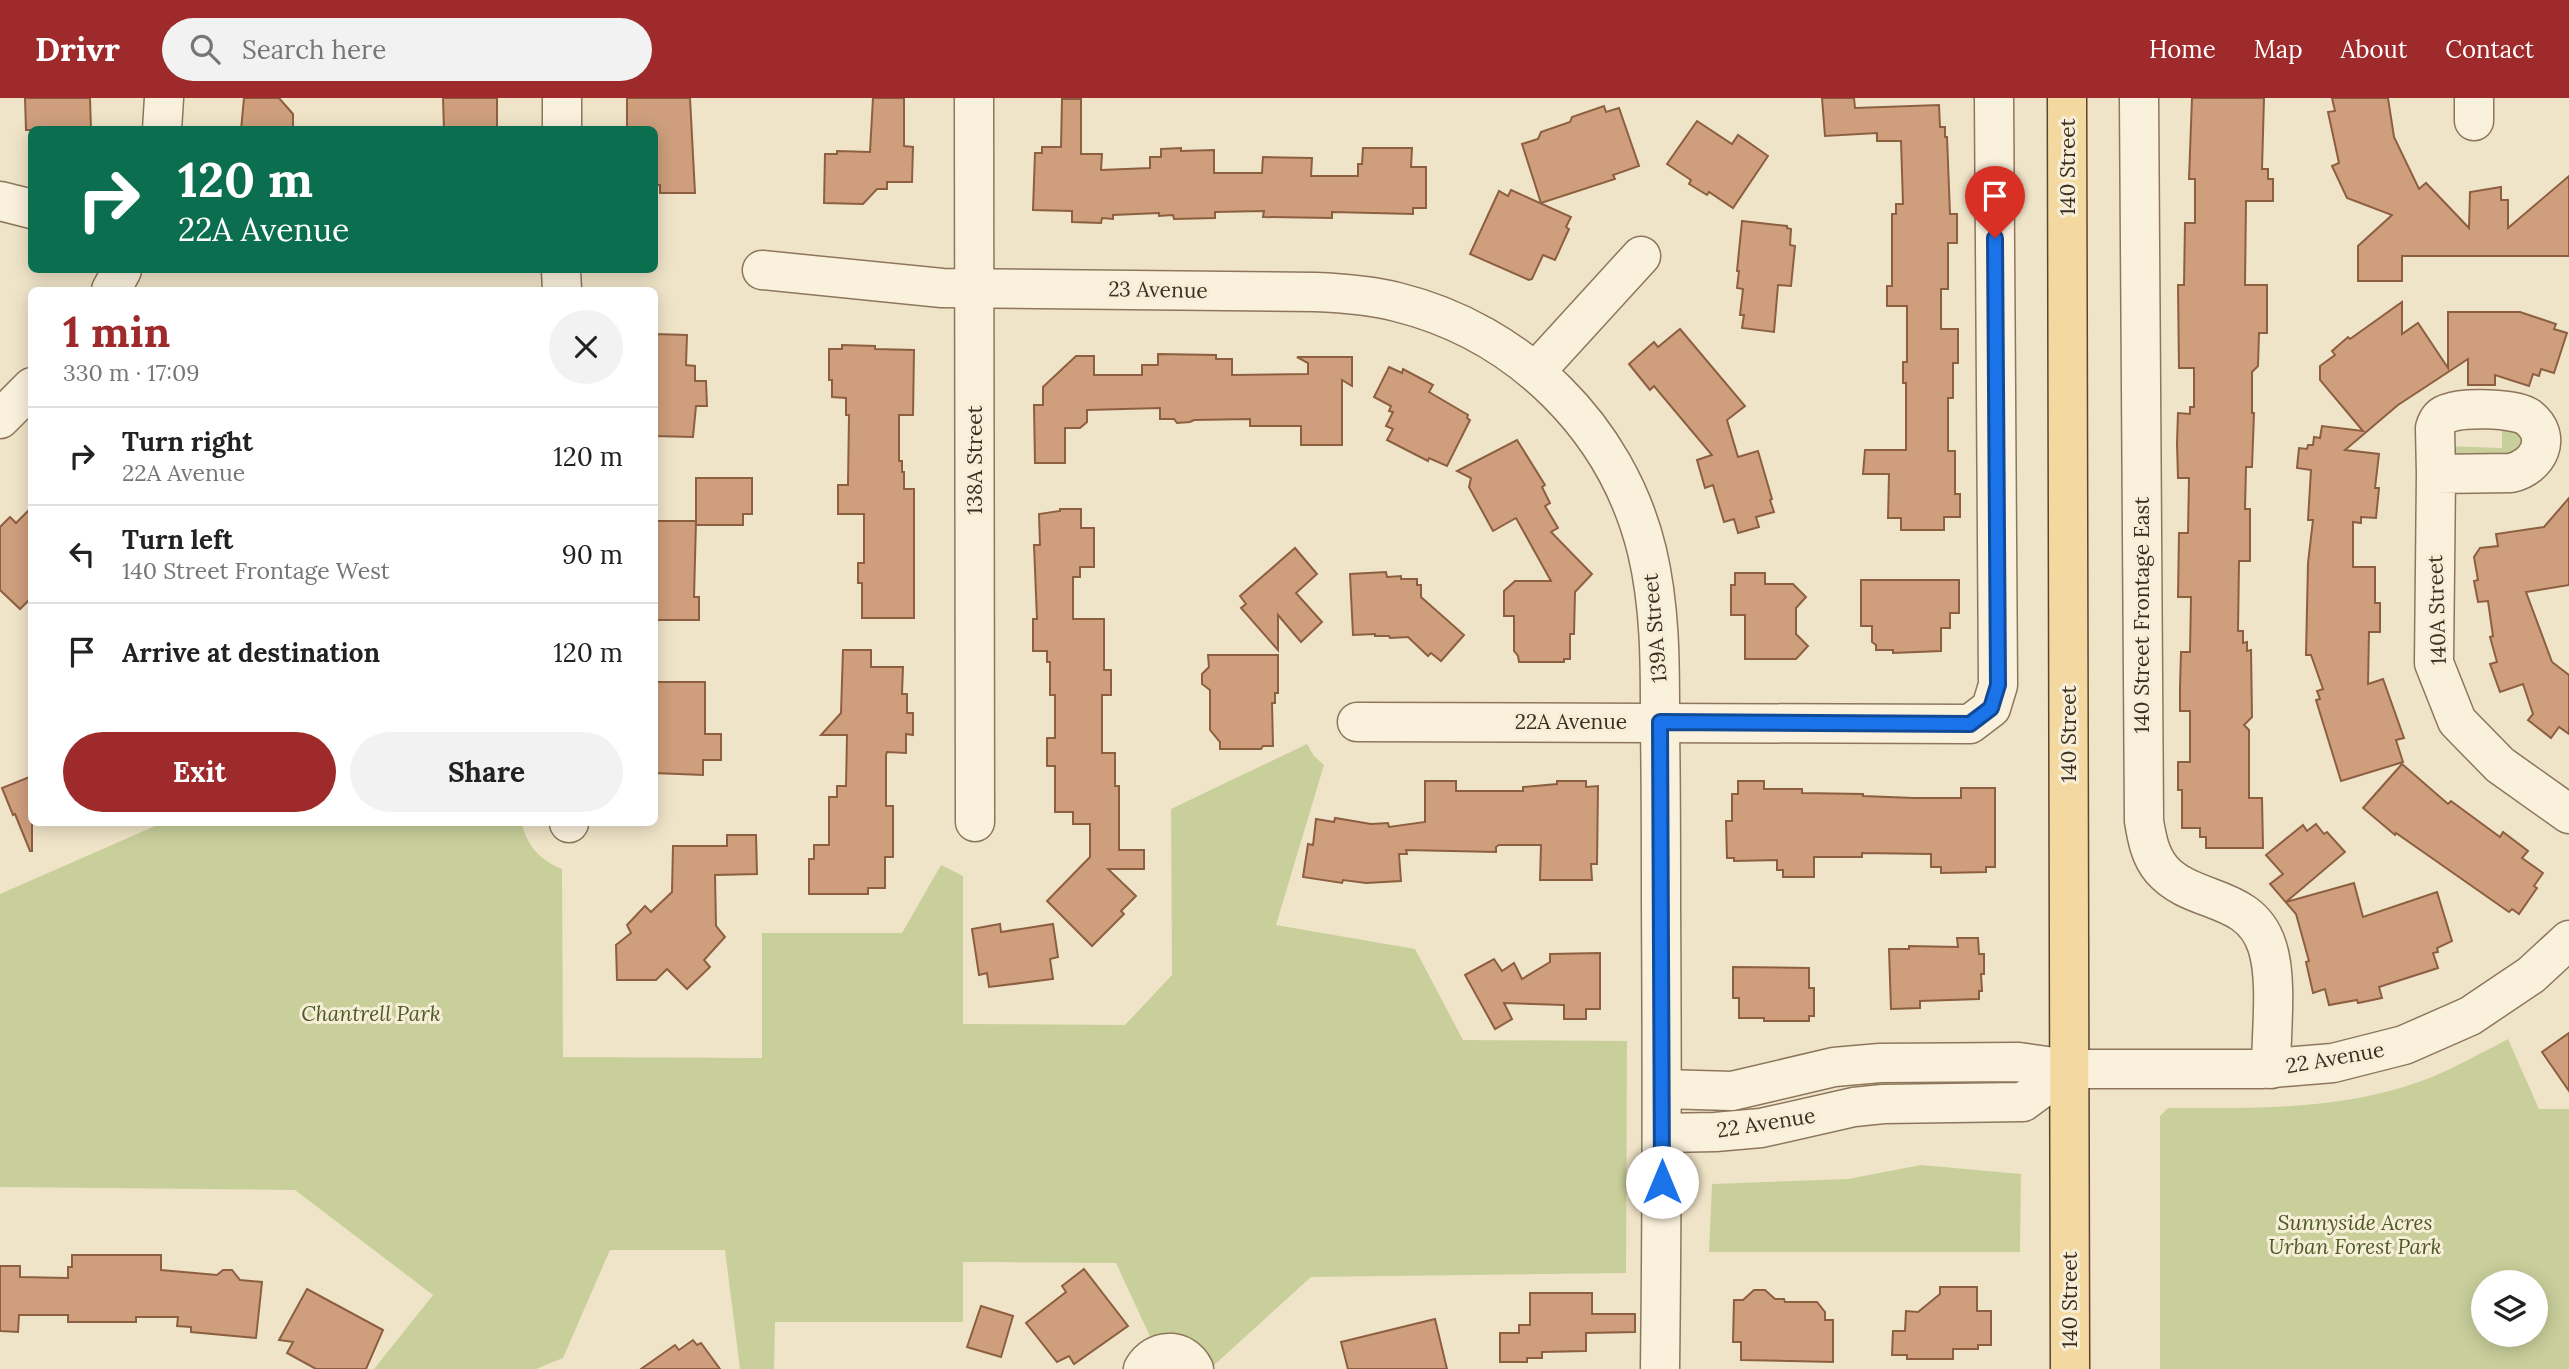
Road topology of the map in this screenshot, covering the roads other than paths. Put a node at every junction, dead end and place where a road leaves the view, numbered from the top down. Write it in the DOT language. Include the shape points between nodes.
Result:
graph roads {
  1 [pos="164,98"];
  2 [pos="562,98"];
  3 [pos="974,98"];
  4 [pos="1994,98"];
  5 [pos="2067,98"];
  6 [pos="2139,98"];
  7 [pos="162,126"];
  8 [pos="562,126"];
  9 [pos="0,201"];
  10 [pos="28,208"];
  11 [pos="1642,256"];
  12 [pos="762,270"];
  13 [pos="974,288"];
  14 [pos="1536,371"];
  15 [pos="28,391"];
  16 [pos="0,419"];
  17 [pos="2436,474"];
  18 [pos="1357,722"];
  19 [pos="1660,722"];
  20 [pos="2569,814"];
  21 [pos="975,822"];
  22 [pos="2569,940"];
  23 [pos="1880,1063"];
  24 [pos="2068,1069"];
  25 [pos="2272,1069"];
  26 [pos="1662,1089"];
  27 [pos="1883,1104"];
  28 [pos="1663,1133"];
  29 [pos="1143,1369"];
  30 [pos="1194,1369"];
  31 [pos="1660,1369"];
  32 [pos="2070,1369"];
  1 -- 7 [label="street"];
  2 -- 8 [label="street"];
  3 -- 13 [label="street, 138A Street"];
  4 -- 19 [label="street, 22A Avenue" via="1998,685 1991,708 1970,724"];
  5 -- 24 [label="main road, 140 Street"];
  6 -- 25 [label="street, 140 Street Frontage East" via="2144,821 2148,847 2162,870 2182,887 2233,905 2254,922 2267,945 2272,971"];
  9 -- 10 [label="street"];
  11 -- 14 [label="street"];
  12 -- 13 [label="street, 23 Avenue"];
  13 -- 14 [label="street, 23 Avenue" via="1356,294 1397,302 1474,330"];
  13 -- 21 [label="street, 138A Street"];
  14 -- 19 [label="street, 139A Street" via="1593,433 1633,509 1646,550 1660,639"];
  15 -- 16 [label="street"];
  17 -- 20 [label="street, 140A Street" via="2434,663 2457,721 2500,765"];
  18 -- 19 [label="street, 22A Avenue"];
  19 -- 26 [label="street, 139A Street"];
  22 -- 25 [label="street, 22 Avenue" via="2502,996 2438,1032 2369,1056"];
  23 -- 24 [label="street, 22 Avenue" via="2020,1062"];
  23 -- 26 [label="street, 22 Avenue" via="1834,1067 1732,1091"];
  23 -- 27 [label="street"];
  24 -- 25 [label="street, 22 Avenue"];
  24 -- 27 [label="street, 22 Avenue" via="2023,1102"];
  24 -- 32 [label="main road, 140 Street"];
  26 -- 28 [label="street, 139A Street"];
  27 -- 28 [label="street, 22 Avenue" via="1761,1128"];
  28 -- 31 [label="street, 139A Street"];
  29 -- 30 [label="street" via="1150,1359 1167,1352 1184,1356"];
}
